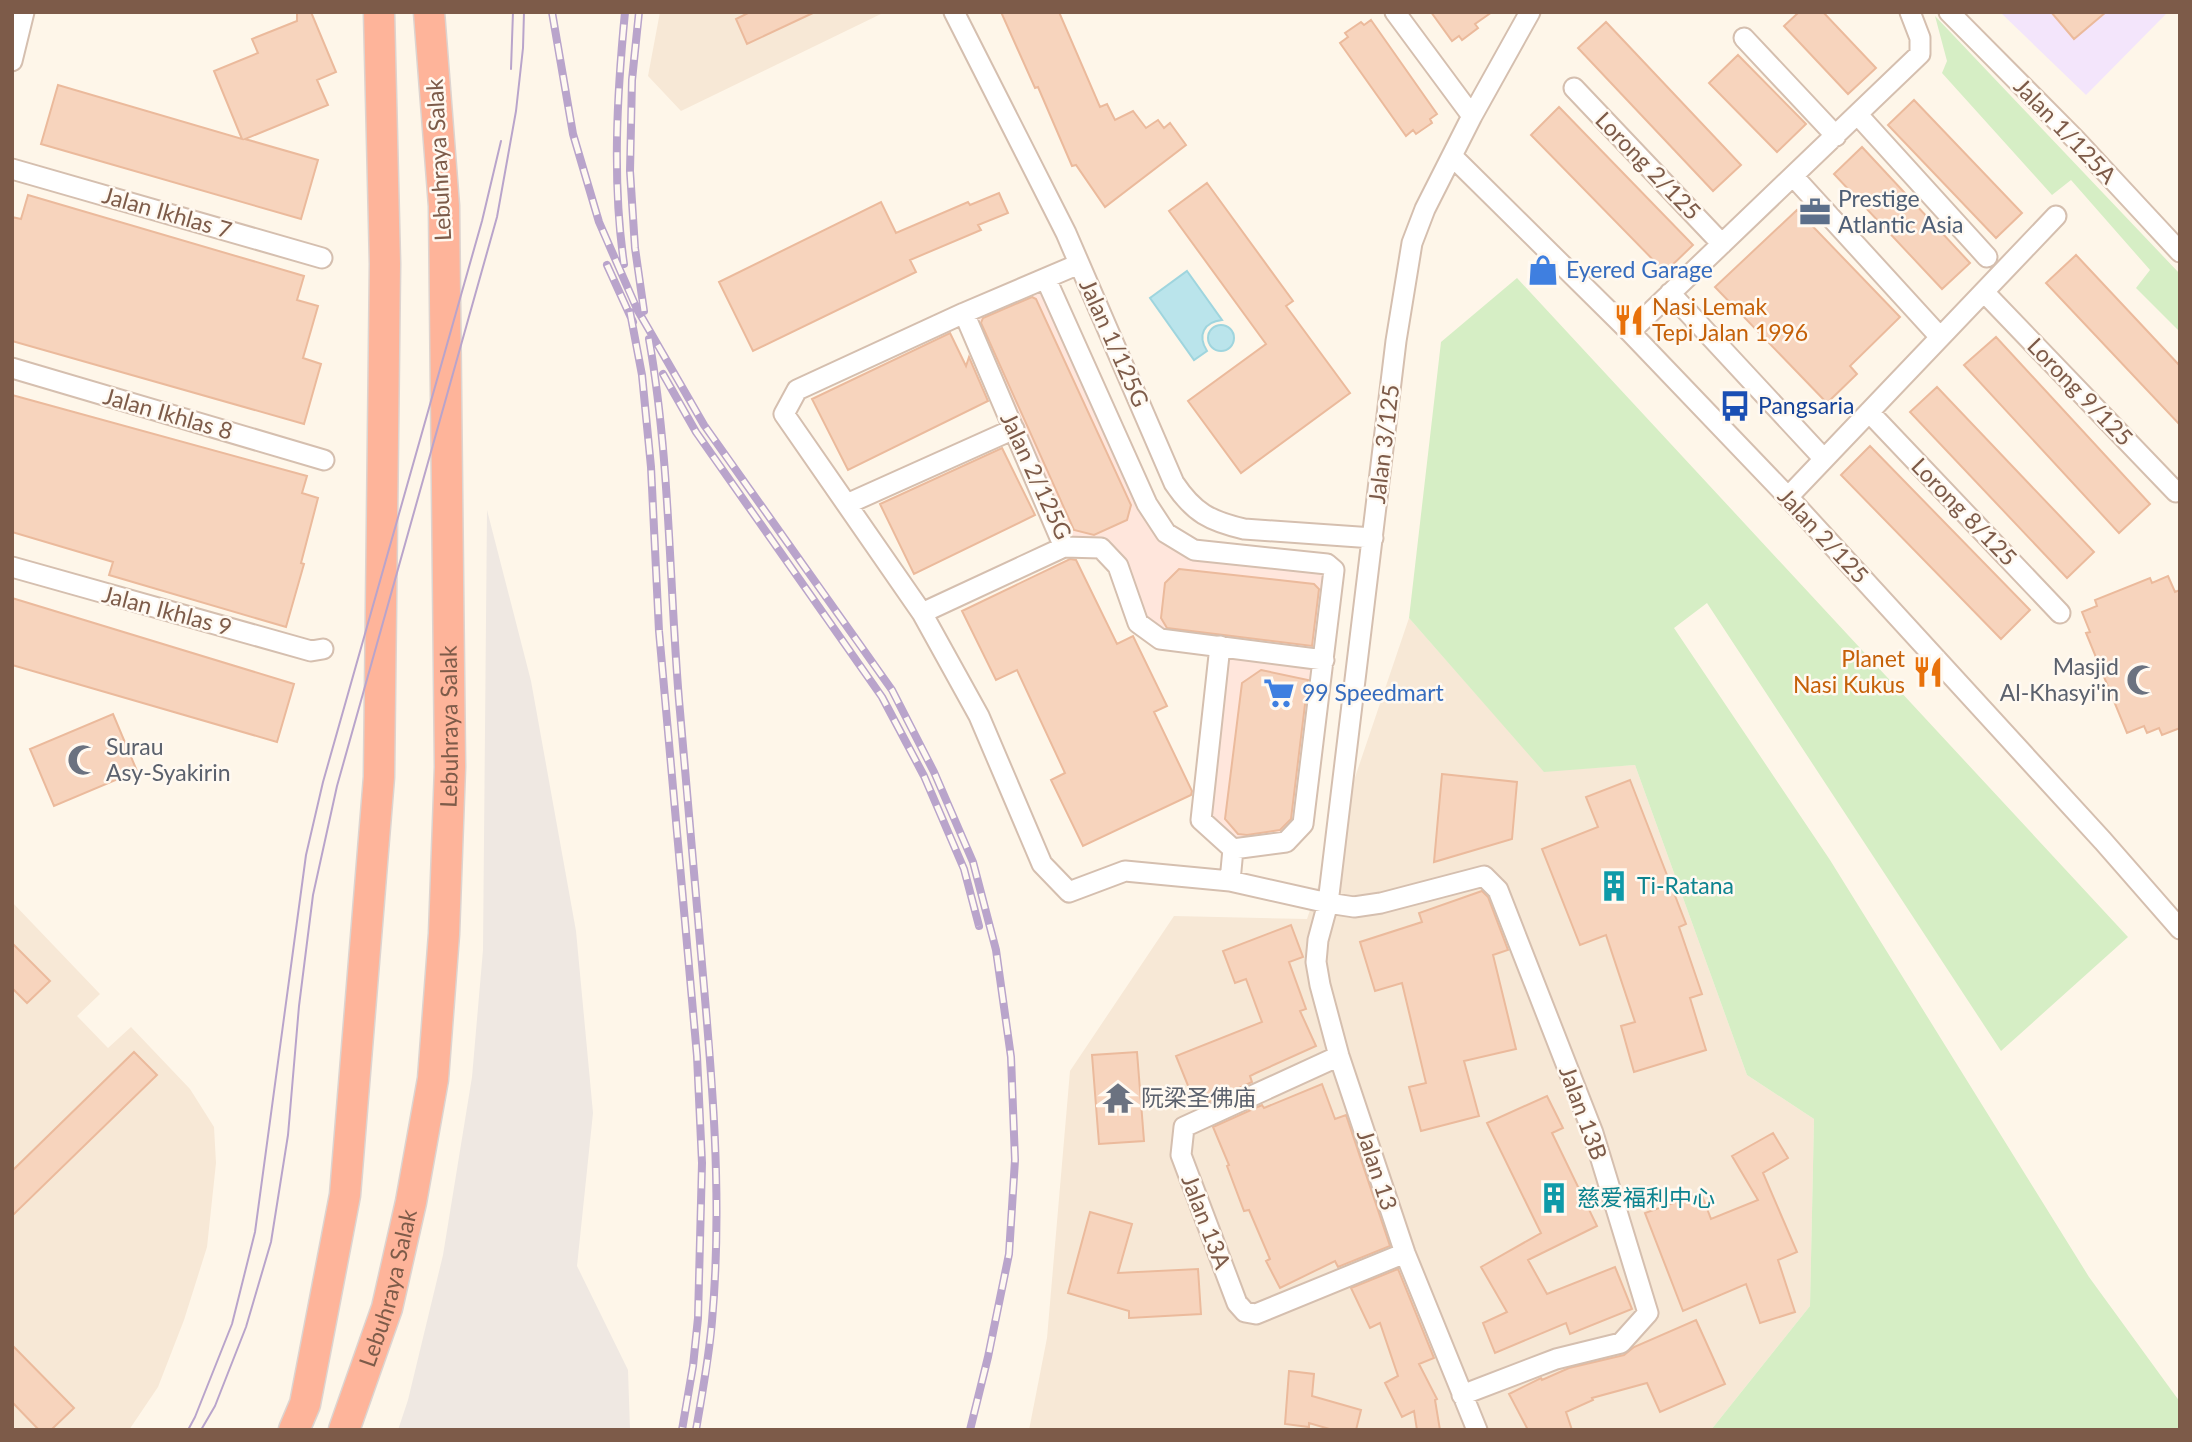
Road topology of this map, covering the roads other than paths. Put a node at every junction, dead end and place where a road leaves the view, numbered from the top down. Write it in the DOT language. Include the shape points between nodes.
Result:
graph roads {
  1 [pos="24,12"];
  2 [pos="379,12"];
  3 [pos="429,12"];
  4 [pos="954,12"];
  5 [pos="1395,12"];
  6 [pos="1530,12"];
  7 [pos="1910,12"];
  8 [pos="1949,12"];
  9 [pos="1744,38"];
  10 [pos="12,61"];
  11 [pos="1574,88"];
  12 [pos="1858,115"];
  13 [pos="1472,116"];
  14 [pos="1836,136"];
  15 [pos="1452,156"];
  16 [pos="12,169"];
  17 [pos="1793,176"];
  18 [pos="2056,216"];
  19 [pos="1722,244"];
  20 [pos="2180,251"];
  21 [pos="1987,257"];
  22 [pos="322,258"];
  23 [pos="1079,264"];
  24 [pos="1046,279"];
  25 [pos="1984,292"];
  26 [pos="1670,293"];
  27 [pos="964,313"];
  28 [pos="1630,332"];
  29 [pos="1940,337"];
  30 [pos="12,368"];
  31 [pos="1869,412"];
  32 [pos="1014,429"];
  33 [pos="1824,459"];
  34 [pos="324,460"];
  35 [pos="2176,492"];
  36 [pos="1788,497"];
  37 [pos="847,504"];
  38 [pos="1373,538"];
  39 [pos="1064,547"];
  40 [pos="12,567"];
  41 [pos="922,613"];
  42 [pos="2060,613"];
  43 [pos="1220,646"];
  44 [pos="323,649"];
  45 [pos="1324,660"];
  46 [pos="1233,849"];
  47 [pos="1230,881"];
  48 [pos="1328,903"];
  49 [pos="2180,929"];
  50 [pos="1339,1056"];
  51 [pos="1405,1253"];
  52 [pos="1462,1395"];
  53 [pos="294,1430"];
  54 [pos="344,1430"];
  55 [pos="1477,1430"];
  1 -- 10 [label="street"];
  2 -- 53 [label="highway" via="385,264 379,776 345,1195 305,1404"];
  3 -- 54 [label="highway, Lebuhraya Salak" via="444,206 450,767 444,934 433,1079 411,1202 387,1308"];
  4 -- 23 [label="street, Jalan 1/125G"];
  5 -- 13 [label="street"];
  6 -- 13 [label="street, Jalan 3/125"];
  7 -- 12 [label="street" via="1920,38 1920,54"];
  8 -- 20 [label="street, Jalan 1/125A"];
  9 -- 14 [label="street"];
  11 -- 19 [label="street, Lorong 2/125"];
  12 -- 14 [label="street"];
  12 -- 21 [label="street"];
  13 -- 15 [label="street, Jalan 3/125"];
  14 -- 17 [label="street"];
  15 -- 28 [label="street, Jalan 2/125"];
  15 -- 38 [label="street, Jalan 3/125" via="1412,243"];
  16 -- 22 [label="street, Jalan Ikhlas 7"];
  17 -- 19 [label="street"];
  17 -- 29 [label="street"];
  18 -- 25 [label="street"];
  19 -- 26 [label="street"];
  23 -- 24 [label="street"];
  23 -- 38 [label="street, Jalan 1/125G" via="1174,483 1188,503 1206,516 1244,529"];
  24 -- 27 [label="street"];
  24 -- 45 [label="street" via="1147,503 1166,533 1194,550 1327,564 1334,570"];
  25 -- 29 [label="street"];
  25 -- 35 [label="street, Lorong 9/125"];
  26 -- 28 [label="street"];
  26 -- 33 [label="street"];
  27 -- 32 [label="street, Jalan 2/125G"];
  27 -- 37 [label="street" via="797,390 784,414"];
  28 -- 36 [label="street, Jalan 2/125"];
  29 -- 31 [label="street"];
  30 -- 34 [label="street, Jalan Ikhlas 8"];
  31 -- 33 [label="street"];
  31 -- 42 [label="street, Lorong 8/125"];
  32 -- 37 [label="street"];
  32 -- 39 [label="street, Jalan 2/125G"];
  33 -- 36 [label="street"];
  36 -- 49 [label="street, Jalan 2/125"];
  37 -- 41 [label="street"];
  38 -- 48 [label="street, Jalan 3/125"];
  39 -- 41 [label="street"];
  39 -- 43 [label="street, Jalan 2/125G" via="1101,548 1118,566 1138,623 1160,639"];
  40 -- 44 [label="street, Jalan Ikhlas 9" via="311,651"];
  41 -- 47 [label="street" via="979,716 1042,864 1069,892 1125,871"];
  43 -- 45 [label="street, Jalan 2/125G"];
  43 -- 46 [label="street" via="1200,820"];
  45 -- 46 [label="street" via="1303,824 1286,842"];
  46 -- 47 [label="street"];
  47 -- 48 [label="street"];
  48 -- 50 [label="street, Jalan 13" via="1316,962"];
  48 -- 52 [label="street, Jalan 13B" via="1354,907 1381,903 1484,876 1498,890 1592,1133 1648,1313 1621,1343 1556,1359"];
  50 -- 51 [label="street, Jalan 13"];
  50 -- 51 [label="street, Jalan 13A" via="1184,1127 1181,1155 1237,1303 1245,1312 1256,1314"];
  51 -- 52 [label="street, Jalan 13"];
  52 -- 55 [label="street, Jalan 13"];
}
